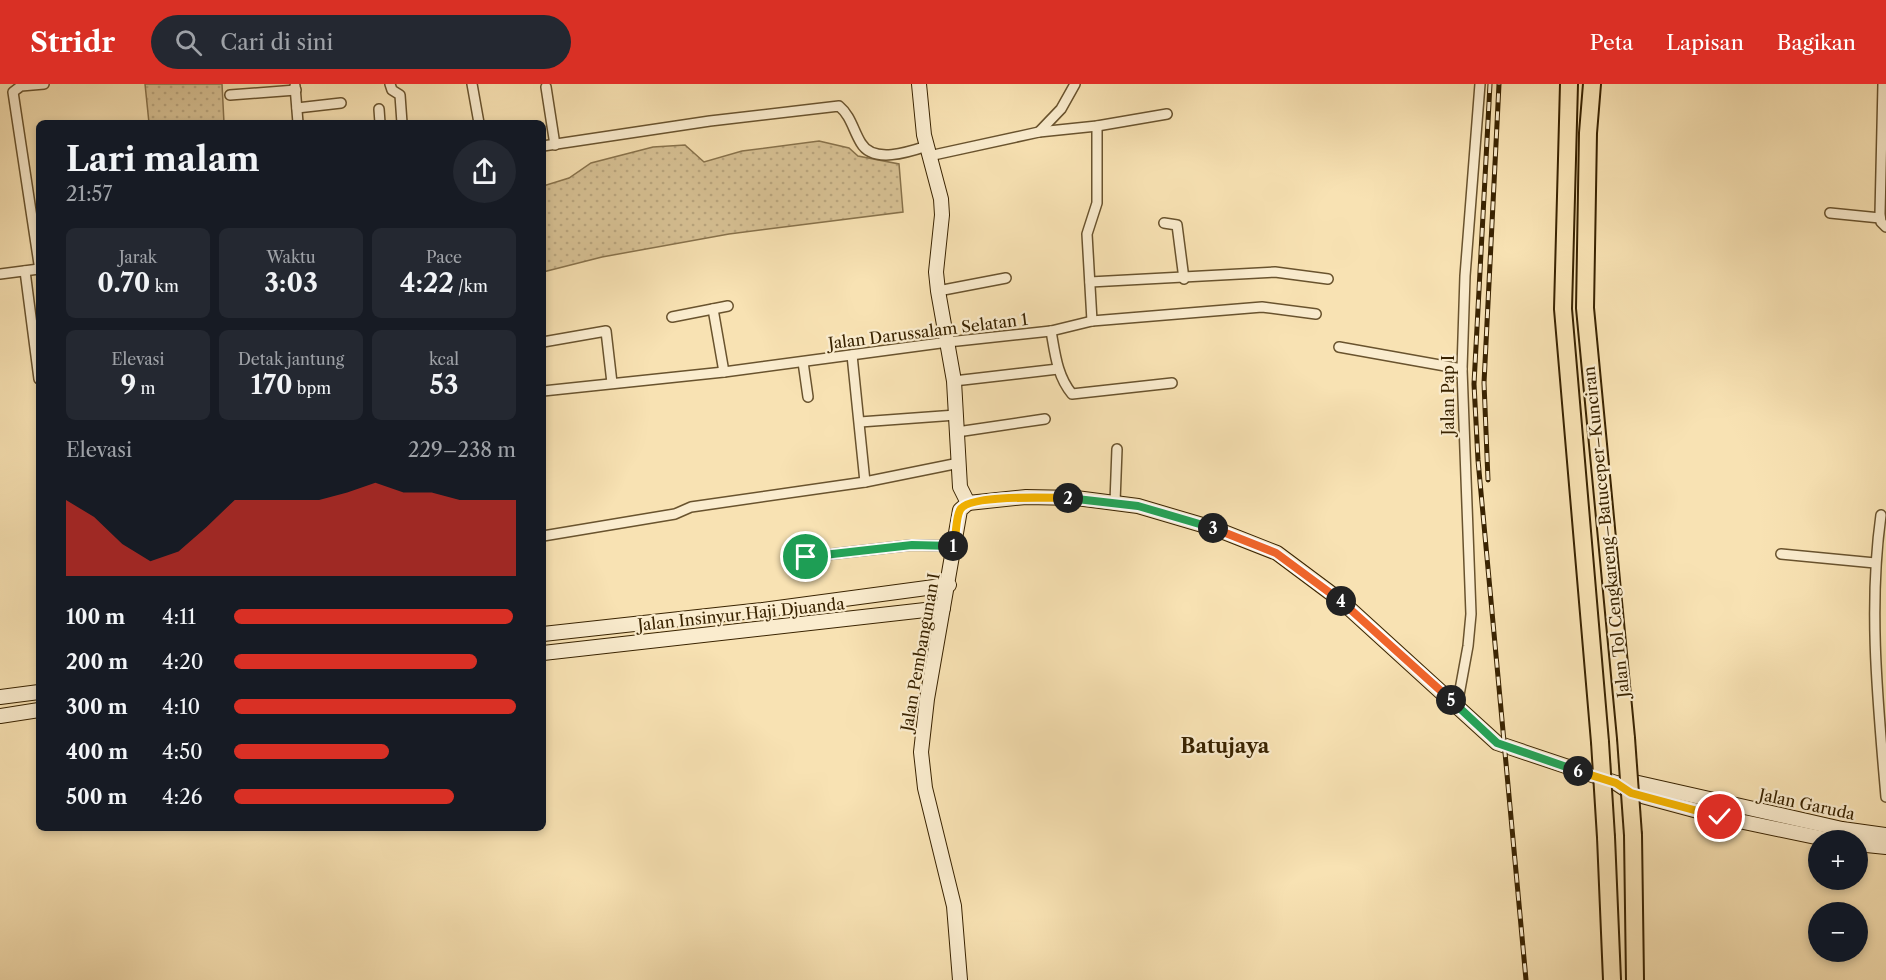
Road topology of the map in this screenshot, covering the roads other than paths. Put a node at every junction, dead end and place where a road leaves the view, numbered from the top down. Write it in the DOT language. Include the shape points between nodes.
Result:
graph roads {
  1 [pos="44,84"];
  2 [pos="390,84"];
  3 [pos="472,84"];
  4 [pos="920,84"];
  5 [pos="1076,84"];
  6 [pos="1480,84"];
  7 [pos="1569,84"];
  8 [pos="1592,84"];
  9 [pos="1883,84"];
  10 [pos="295,87"];
  11 [pos="546,87"];
  12 [pos="230,95"];
  13 [pos="341,103"];
  14 [pos="297,108"];
  15 [pos="379,109"];
  16 [pos="1167,114"];
  17 [pos="298,120"];
  18 [pos="380,120"];
  19 [pos="402,120"];
  20 [pos="478,120"];
  21 [pos="1097,126"];
  22 [pos="1039,132"];
  23 [pos="555,145"];
  24 [pos="546,146"];
  25 [pos="928,151"];
  26 [pos="1830,213"];
  27 [pos="1880,218"];
  28 [pos="1164,223"];
  29 [pos="1886,227"];
  30 [pos="36,244"];
  31 [pos="36,269"];
  32 [pos="25,271"];
  33 [pos="0,274"];
  34 [pos="1006,278"];
  35 [pos="1185,279"];
  36 [pos="1328,279"];
  37 [pos="1090,282"];
  38 [pos="938,291"];
  39 [pos="728,306"];
  40 [pos="713,309"];
  41 [pos="1316,314"];
  42 [pos="672,317"];
  43 [pos="1092,321"];
  44 [pos="1051,331"];
  45 [pos="546,341"];
  46 [pos="948,342"];
  47 [pos="1339,347"];
  48 [pos="36,356"];
  49 [pos="852,356"];
  50 [pos="803,362"];
  51 [pos="1058,369"];
  52 [pos="1462,369"];
  53 [pos="724,372"];
  54 [pos="954,381"];
  55 [pos="612,383"];
  56 [pos="1172,383"];
  57 [pos="546,391"];
  58 [pos="808,397"];
  59 [pos="956,415"];
  60 [pos="1045,419"];
  61 [pos="860,422"];
  62 [pos="957,432"];
  63 [pos="1117,449"];
  64 [pos="959,463"];
  65 [pos="865,482"];
  66 [pos="1115,502"];
  67 [pos="968,503"];
  68 [pos="1881,515"];
  69 [pos="546,536"];
  70 [pos="1881,544"];
  71 [pos="954,546"];
  72 [pos="1781,554"];
  73 [pos="806,557"];
  74 [pos="1875,563"];
  75 [pos="949,585"];
  76 [pos="944,608"];
  77 [pos="546,634"];
  78 [pos="546,653"];
  79 [pos="36,692"];
  80 [pos="0,697"];
  81 [pos="1457,705"];
  82 [pos="36,710"];
  83 [pos="0,716"];
  84 [pos="1884,751"];
  85 [pos="1616,783"];
  86 [pos="1886,797"];
  87 [pos="1724,802"];
  88 [pos="1720,817"];
  89 [pos="1823,830"];
  90 [pos="1808,835"];
  91 [pos="1868,835"];
  92 [pos="1886,835"];
  93 [pos="1868,845"];
  94 [pos="1886,847"];
  95 [pos="960,980"];
  96 [pos="1612,980"];
  97 [pos="1635,980"];
  1 -- 30 [label="street" via="21,86 13,92"];
  2 -- 19 [label="street" via="400,95"];
  3 -- 20 [label="street"];
  4 -- 25 [label="main road"];
  5 -- 22 [label="street"];
  6 -- 52 [label="street, Jalan Pap I"];
  7 -- 96 [label="highway, Jalan Tol Cengkareng–Batuceper–Kunciran, bridge" via="1563,309 1600,742"];
  8 -- 97 [label="highway, Jalan Tol Cengkareng–Batuceper–Kunciran, bridge" via="1585,308 1626,738 1633,835"];
  9 -- 27 [label="street"];
  10 -- 12 [label="street"];
  10 -- 14 [label="street"];
  11 -- 23 [label="street"];
  13 -- 14 [label="street"];
  14 -- 17 [label="street"];
  15 -- 18 [label="street"];
  16 -- 21 [label="street"];
  21 -- 22 [label="street"];
  21 -- 37 [label="street" via="1097,203 1087,234"];
  22 -- 25 [label="street"];
  23 -- 24 [label="street"];
  23 -- 25 [label="street" via="700,122 839,106 846,112 862,146 874,154"];
  25 -- 38 [label="main road" via="941,199"];
  26 -- 27 [label="street"];
  27 -- 29 [label="street"];
  28 -- 35 [label="street" via="1177,225"];
  31 -- 32 [label="street"];
  32 -- 33 [label="street"];
  32 -- 48 [label="street"];
  34 -- 38 [label="street"];
  35 -- 36 [label="street" via="1275,273"];
  35 -- 37 [label="street"];
  37 -- 43 [label="street"];
  38 -- 46 [label="main road"];
  39 -- 40 [label="street"];
  40 -- 42 [label="street"];
  40 -- 53 [label="street"];
  41 -- 43 [label="street, Jalan Darussalam Selatan 1" via="1262,307"];
  43 -- 44 [label="street, Jalan Darussalam Selatan 1"];
  44 -- 46 [label="street, Jalan Darussalam Selatan 1"];
  44 -- 51 [label="street"];
  45 -- 55 [label="street" via="606,331"];
  46 -- 49 [label="street, Jalan Darussalam Selatan 1"];
  46 -- 54 [label="main road"];
  47 -- 52 [label="street"];
  49 -- 50 [label="street, Jalan Darussalam Selatan 1"];
  49 -- 61 [label="street"];
  50 -- 53 [label="street, Jalan Darussalam Selatan 1"];
  50 -- 58 [label="street"];
  51 -- 54 [label="street"];
  51 -- 56 [label="street" via="1072,394"];
  52 -- 81 [label="street, Jalan Pap I" via="1471,614"];
  53 -- 55 [label="street, Jalan Darussalam Selatan 1"];
  54 -- 59 [label="main road"];
  55 -- 57 [label="street, Jalan Darussalam Selatan 1"];
  59 -- 61 [label="street"];
  59 -- 62 [label="main road"];
  60 -- 62 [label="street"];
  61 -- 65 [label="street"];
  62 -- 64 [label="main road"];
  63 -- 66 [label="street"];
  64 -- 65 [label="street"];
  64 -- 67 [label="main road" via="960,487"];
  65 -- 69 [label="street" via="691,507 675,514"];
  66 -- 67 [label="main road, Jalan Garuda" via="1026,497"];
  66 -- 81 [label="main road, Jalan Garuda" via="1193,522 1276,553 1340,600"];
  67 -- 71 [label="main road, Jalan Pembangunan I" via="960,510"];
  68 -- 70 [label="street"];
  70 -- 74 [label="street"];
  71 -- 73 [label="street" via="912,545"];
  71 -- 75 [label="main road, Jalan Pembangunan I"];
  72 -- 74 [label="street"];
  74 -- 84 [label="street" via="1875,630"];
  75 -- 76 [label="main road, Jalan Pembangunan I"];
  75 -- 77 [label="main road, Jalan Insinyur Haji Djuanda"];
  76 -- 78 [label="main road, Jalan Insinyur Haji Djuanda"];
  76 -- 95 [label="main road, Jalan Pembangunan I" via="921,752 925,788 954,906"];
  79 -- 80 [label="main road"];
  81 -- 85 [label="main road, Jalan Garuda" via="1497,743"];
  82 -- 83 [label="main road"];
  84 -- 86 [label="street"];
  85 -- 87 [label="main road, Jalan Garuda" via="1634,782"];
  85 -- 88 [label="main road, Jalan Garuda" via="1631,793"];
  87 -- 88 [label="main road"];
  87 -- 89 [label="main road, Jalan Garuda"];
  88 -- 90 [label="main road, Jalan Garuda"];
  91 -- 92 [label="main road, Jalan Garuda"];
  93 -- 94 [label="main road, Jalan Garuda"];
}
